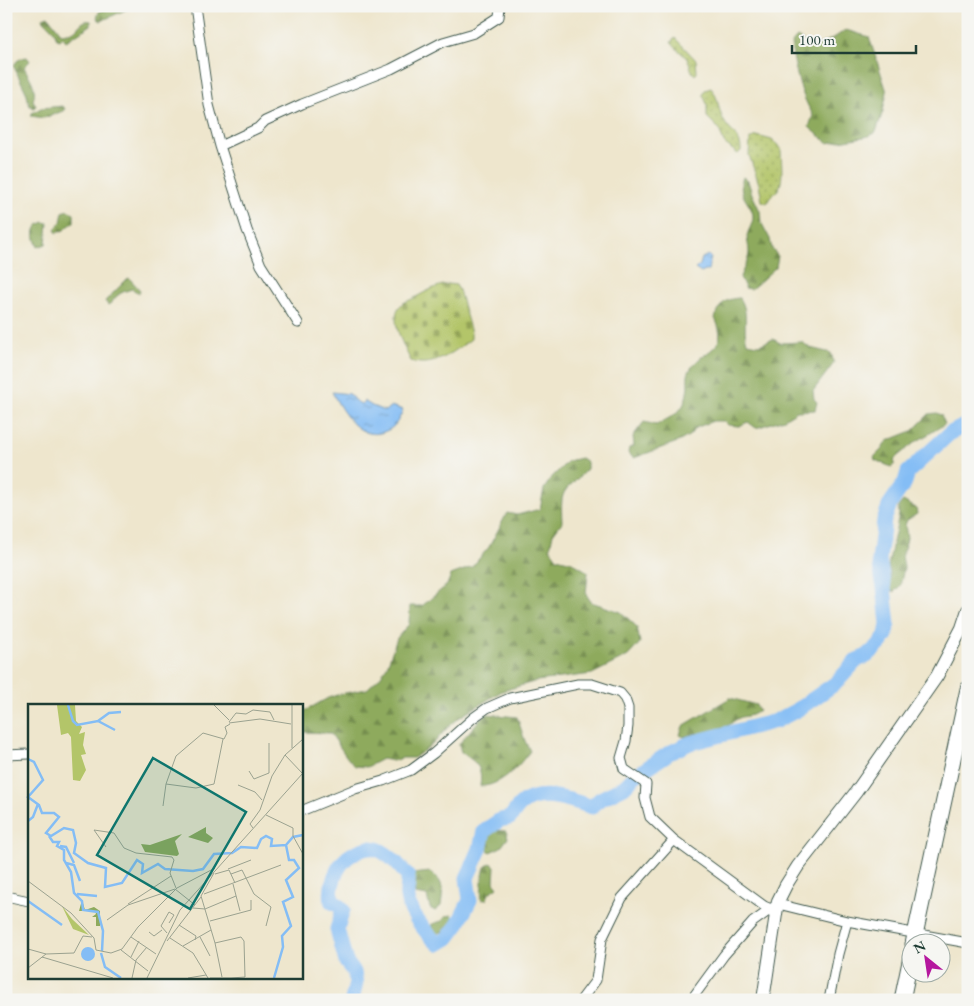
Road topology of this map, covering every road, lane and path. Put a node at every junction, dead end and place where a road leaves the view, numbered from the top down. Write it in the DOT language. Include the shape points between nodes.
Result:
graph roads {
  1 [pos="195,6"];
  2 [pos="500,6"];
  3 [pos="220,146"];
  4 [pos="298,323"];
  5 [pos="968,610"];
  6 [pos="968,689"];
  7 [pos="28,754"];
  8 [pos="6,755"];
  9 [pos="302,811"];
  10 [pos="674,840"];
  11 [pos="6,896"];
  12 [pos="28,901"];
  13 [pos="774,906"];
  14 [pos="847,920"];
  15 [pos="916,934"];
  16 [pos="902,935"];
  17 [pos="952,941"];
  18 [pos="968,943"];
  19 [pos="905,984"];
  20 [pos="581,1000"];
  21 [pos="691,1000"];
  22 [pos="763,1000"];
  23 [pos="829,1000"];
  24 [pos="902,1000"];
  1 -- 3 [label="street" via="209,105"];
  2 -- 3 [label="street" via="499,17 474,33 443,42 391,69 302,104"];
  3 -- 4 [label="street" via="260,264"];
  5 -- 13 [label="street" via="937,676 856,792 798,866"];
  6 -- 15 [label="main road"];
  7 -- 8 [label="street"];
  9 -- 10 [label="street" via="411,770 487,708 510,698 592,684 620,692 625,699 628,726 621,758 624,769 646,784 645,798 650,817"];
  10 -- 13 [label="street" via="764,906"];
  10 -- 20 [label="street" via="622,898 602,938 596,980"];
  11 -- 12 [label="street"];
  13 -- 14 [label="street"];
  13 -- 21 [label="street" via="753,922"];
  13 -- 22 [label="street"];
  14 -- 16 [label="street"];
  14 -- 23 [label="street"];
  17 -- 18 [label="street"];
  19 -- 24 [label="main road"];
}
